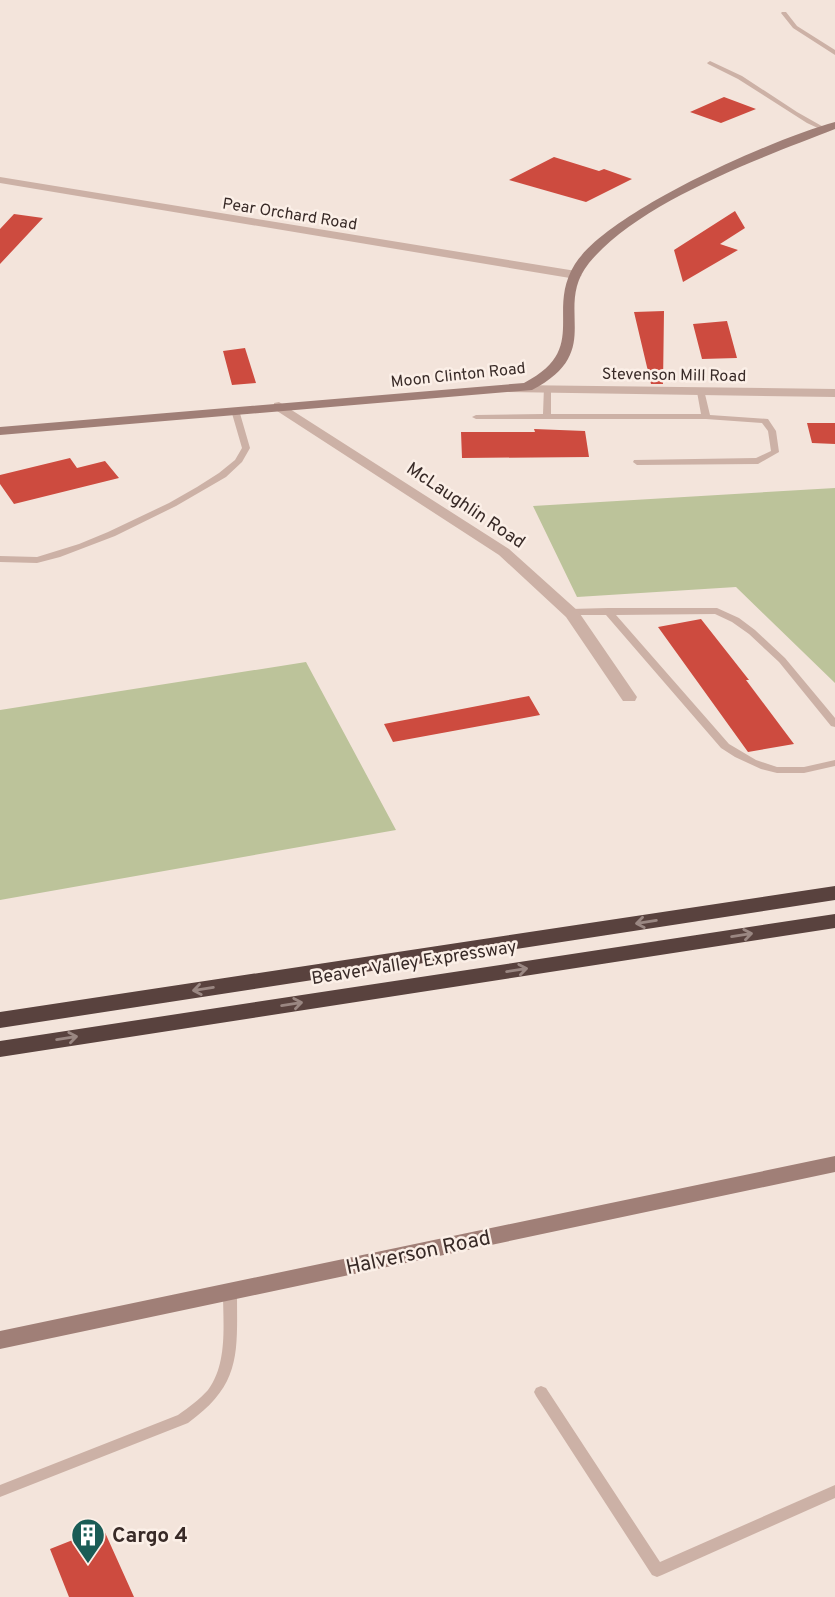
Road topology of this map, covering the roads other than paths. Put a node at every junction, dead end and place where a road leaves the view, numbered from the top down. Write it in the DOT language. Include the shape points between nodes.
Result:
graph roads {
  1 [pos="784,13"];
  2 [pos="835,53"];
  3 [pos="710,64"];
  4 [pos="830,127"];
  5 [pos="0,180"];
  6 [pos="576,275"];
  7 [pos="513,389"];
  8 [pos="547,389"];
  9 [pos="701,391"];
  10 [pos="835,393"];
  11 [pos="279,407"];
  12 [pos="235,410"];
  13 [pos="547,416"];
  14 [pos="706,417"];
  15 [pos="476,418"];
  16 [pos="0,431"];
  17 [pos="637,461"];
  18 [pos="0,559"];
  19 [pos="608,611"];
  20 [pos="570,612"];
  21 [pos="629,697"];
  22 [pos="835,724"];
  23 [pos="835,763"];
  24 [pos="835,893"];
  25 [pos="835,921"];
  26 [pos="0,1020"];
  27 [pos="0,1049"];
  28 [pos="835,1164"];
  29 [pos="230,1292"];
  30 [pos="0,1340"];
  31 [pos="541,1392"];
  32 [pos="0,1491"];
  33 [pos="835,1491"];
  1 -- 2 [label="lane" via="795,27"];
  3 -- 4 [label="lane" via="738,76 796,118"];
  4 -- 6 [label="street" via="707,179 636,218 589,256"];
  5 -- 6 [label="street, Pear Orchard Road"];
  6 -- 7 [label="street, Moon Clinton Road" via="567,348 560,367 538,382"];
  7 -- 8 [label="street, Stevenson Mill Road"];
  7 -- 11 [label="street, Moon Clinton Road"];
  8 -- 9 [label="street, Stevenson Mill Road"];
  8 -- 13 [label="lane"];
  9 -- 10 [label="street, Stevenson Mill Road"];
  9 -- 14 [label="lane"];
  11 -- 12 [label="street, Moon Clinton Road"];
  11 -- 20 [label="street, McLaughlin Road" via="485,536"];
  12 -- 16 [label="street, Moon Clinton Road"];
  12 -- 18 [label="lane" via="246,448 239,461 220,475 165,508 61,554 34,561"];
  13 -- 14 [label="lane"];
  13 -- 15 [label="lane"];
  14 -- 17 [label="lane" via="765,421 772,431 775,453 758,461"];
  19 -- 20 [label="lane"];
  19 -- 22 [label="lane" via="717,611 734,618 761,637"];
  19 -- 23 [label="lane" via="725,746 749,763 769,770 803,772"];
  20 -- 21 [label="street, McLaughlin Road"];
  24 -- 26 [label="highway, Beaver Valley Expressway, one-way"];
  27 -- 25 [label="highway, Beaver Valley Expressway, one-way"];
  28 -- 29 [label="street, Halverson Road"];
  29 -- 30 [label="street, Halverson Road"];
  29 -- 32 [label="lane" via="229,1360 218,1388 203,1405 183,1419"];
  31 -- 33 [label="lane" via="657,1570"];
}
